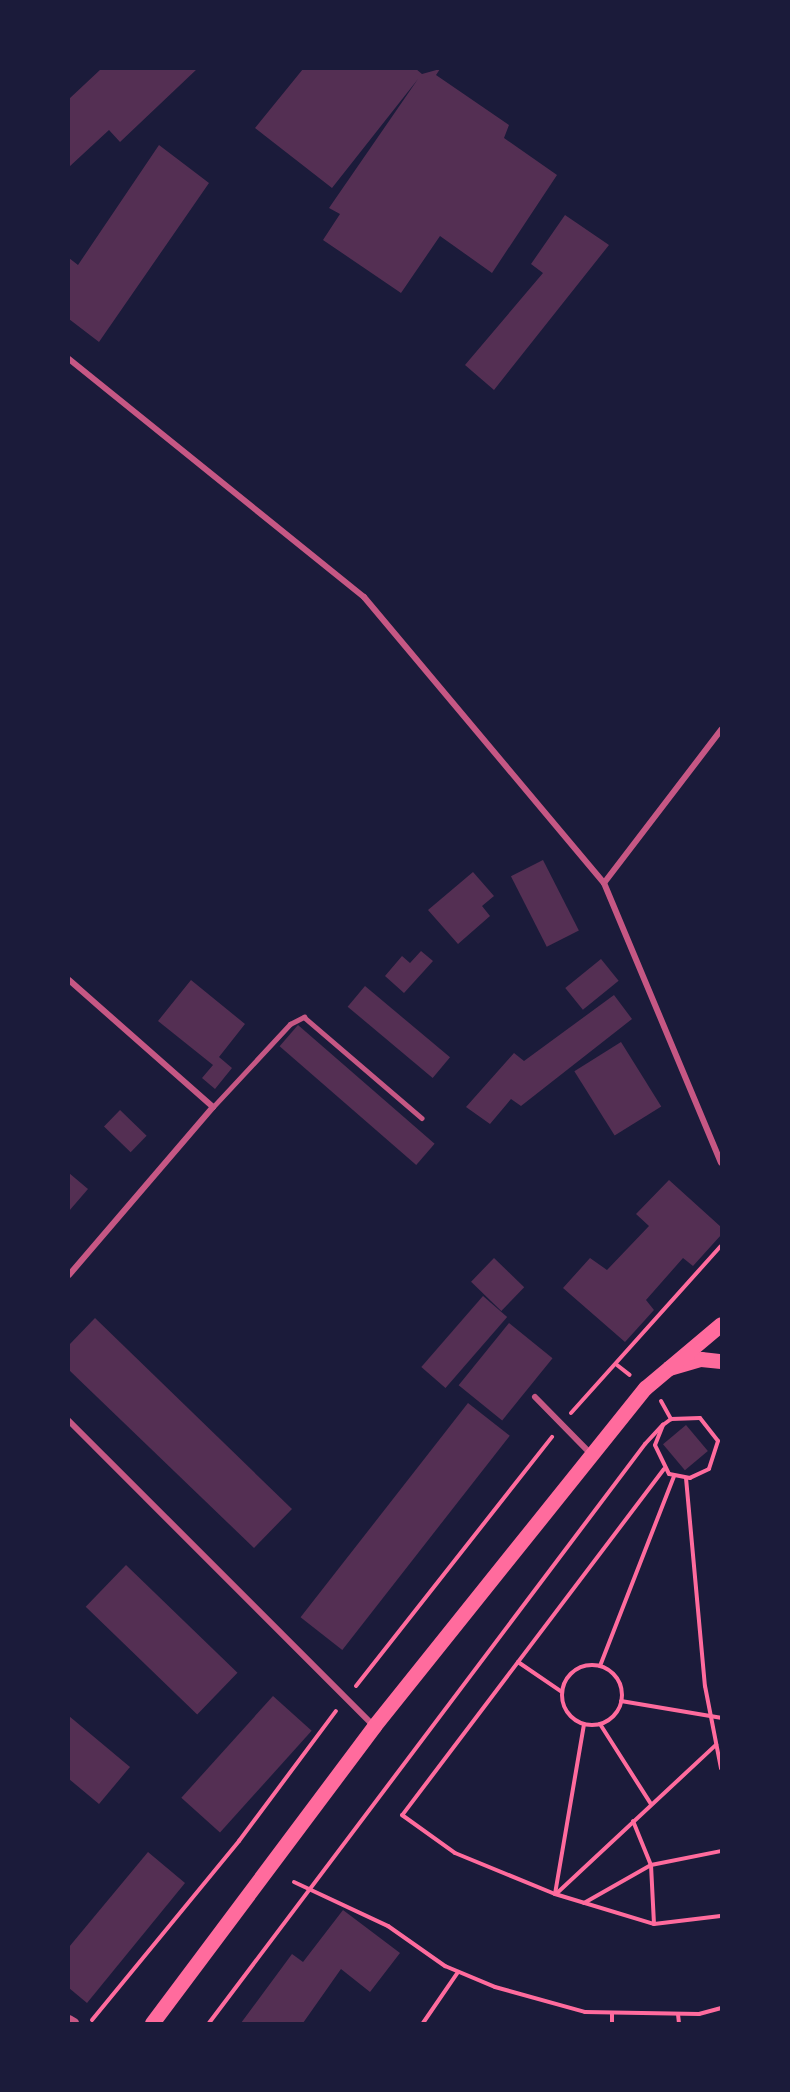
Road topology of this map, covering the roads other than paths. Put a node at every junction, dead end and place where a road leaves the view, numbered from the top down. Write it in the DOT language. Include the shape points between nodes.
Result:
graph roads {
  1 [pos="69,359"];
  2 [pos="721,730"];
  3 [pos="604,884"];
  4 [pos="69,980"];
  5 [pos="213,1107"];
  6 [pos="422,1118"];
  7 [pos="721,1163"];
  8 [pos="69,1275"];
  9 [pos="721,1324"];
  10 [pos="721,1361"];
  11 [pos="660,1370"];
  12 [pos="536,1397"];
  13 [pos="69,1421"];
  14 [pos="592,1454"];
  15 [pos="374,1726"];
  16 [pos="69,2020"];
  17 [pos="74,2023"];
  18 [pos="152,2023"];
  1 -- 3 [label="street" via="363,597"];
  2 -- 3 [label="street"];
  3 -- 7 [label="street"];
  4 -- 5 [label="street"];
  5 -- 6 [label="lane" via="290,1024 304,1017"];
  5 -- 8 [label="street"];
  9 -- 11 [label="main road"];
  10 -- 11 [label="main road" via="701,1359"];
  11 -- 14 [label="main road"];
  12 -- 14 [label="street"];
  13 -- 15 [label="street"];
  14 -- 15 [label="main road"];
  15 -- 18 [label="main road"];
  16 -- 17 [label="street"];
}
